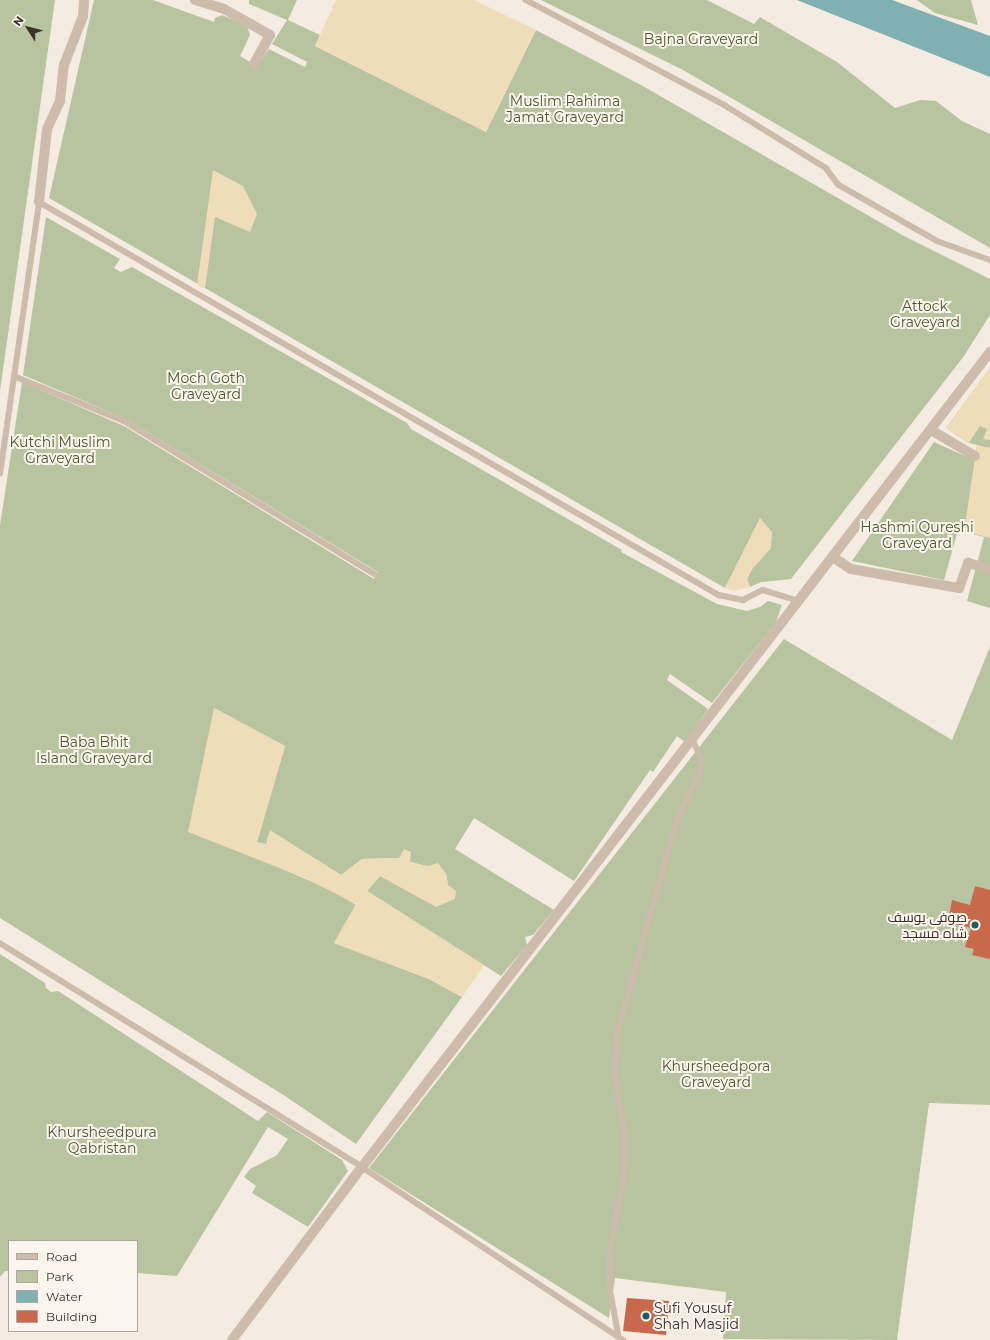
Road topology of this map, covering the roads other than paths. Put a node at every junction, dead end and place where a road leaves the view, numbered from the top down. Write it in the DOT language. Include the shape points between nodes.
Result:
graph roads {
  1 [pos="84,0"];
  2 [pos="195,0"];
  3 [pos="526,0"];
  4 [pos="254,64"];
  5 [pos="39,202"];
  6 [pos="990,260"];
  7 [pos="990,352"];
  8 [pos="14,376"];
  9 [pos="931,430"];
  10 [pos="975,456"];
  11 [pos="0,474"];
  12 [pos="833,557"];
  13 [pos="990,569"];
  14 [pos="376,575"];
  15 [pos="799,602"];
  16 [pos="692,739"];
  17 [pos="0,943"];
  18 [pos="362,1167"];
  19 [pos="618,1334"];
  20 [pos="232,1340"];
  21 [pos="623,1340"];
  1 -- 5 [label="street" via="83,16 64,65 60,101 47,129"];
  2 -- 4 [label="street" via="224,9 270,35"];
  3 -- 6 [label="lane" via="726,106 826,168 839,185 937,241"];
  5 -- 8 [label="lane"];
  5 -- 15 [label="lane" via="719,596 743,600 763,590"];
  7 -- 9 [label="street"];
  8 -- 11 [label="lane"];
  8 -- 14 [label="lane" via="124,421"];
  9 -- 10 [label="street"];
  9 -- 12 [label="street"];
  12 -- 13 [label="street" via="851,569 959,588 968,563"];
  12 -- 15 [label="street"];
  15 -- 16 [label="street"];
  16 -- 18 [label="street"];
  16 -- 19 [label="lane" via="701,759 700,774 677,819 617,1034 615,1074 625,1139 624,1178 610,1250 610,1291"];
  17 -- 18 [label="lane"];
  18 -- 19 [label="lane"];
  18 -- 20 [label="street"];
  19 -- 21 [label="lane"];
}
